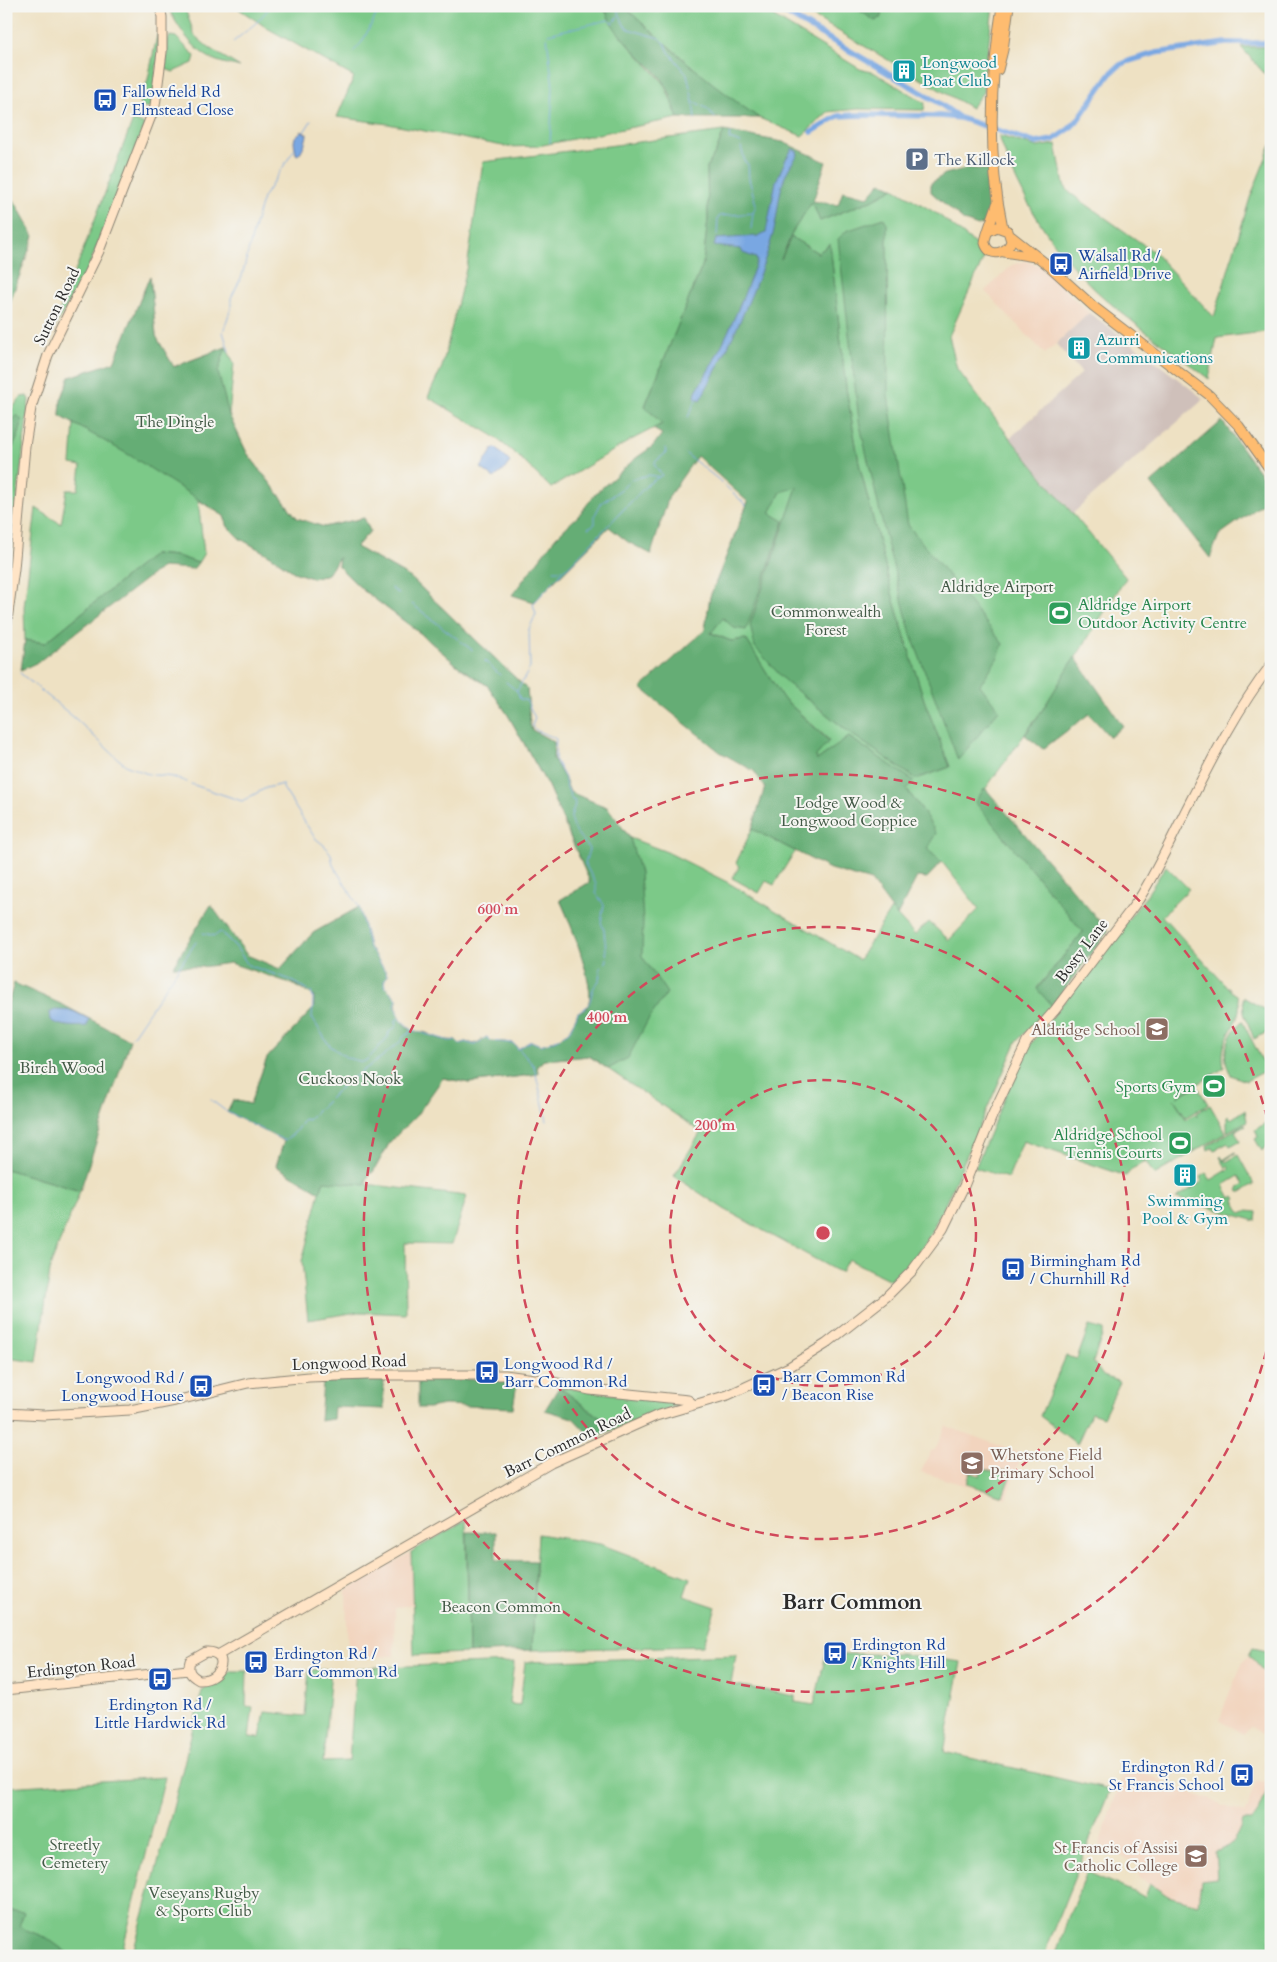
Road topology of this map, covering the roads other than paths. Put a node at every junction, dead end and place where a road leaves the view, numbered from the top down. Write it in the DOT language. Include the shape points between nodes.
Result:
graph roads {
  1 [pos="160,6"];
  2 [pos="1002,6"];
  3 [pos="1009,6"];
  4 [pos="992,96"];
  5 [pos="998,202"];
  6 [pos="1003,228"];
  7 [pos="988,231"];
  8 [pos="1010,236"];
  9 [pos="1004,252"];
  10 [pos="1038,258"];
  11 [pos="1271,471"];
  12 [pos="6,628"];
  13 [pos="1271,665"];
  14 [pos="924,1256"];
  15 [pos="693,1404"];
  16 [pos="6,1413"];
  17 [pos="218,1655"];
  18 [pos="188,1670"];
  19 [pos="6,1690"];
  1 -- 12 [label="main road, Sutton Road" via="162,52 155,106 99,251 48,355 31,408"];
  2 -- 4 [label="main road"];
  3 -- 4 [label="main road"];
  4 -- 5 [label="main road" via="991,124"];
  5 -- 6 [label="main road"];
  5 -- 7 [label="main road"];
  6 -- 7 [label="main road" via="995,227"];
  6 -- 8 [label="main road"];
  7 -- 9 [label="main road" via="985,238 987,247 995,252"];
  8 -- 9 [label="main road" via="1010,246"];
  8 -- 10 [label="main road"];
  9 -- 10 [label="main road"];
  10 -- 11 [label="main road" via="1209,395 1239,426"];
  13 -- 14 [label="main road, Bosty Lane" via="1249,694 1143,892 1055,1010 1027,1042 943,1229"];
  14 -- 15 [label="main road, Barr Common Road" via="886,1297 807,1356 735,1392"];
  15 -- 16 [label="main road, Longwood Road" via="682,1399 598,1391 523,1377 433,1374 308,1377 248,1383 130,1410 44,1415"];
  15 -- 17 [label="main road, Barr Common Road" via="656,1416 551,1463"];
  17 -- 18 [label="main road" via="212,1652 201,1654 190,1661"];
  17 -- 18 [label="main road" via="220,1671 209,1679 199,1680"];
  18 -- 19 [label="main road, Erdington Road"];
}
